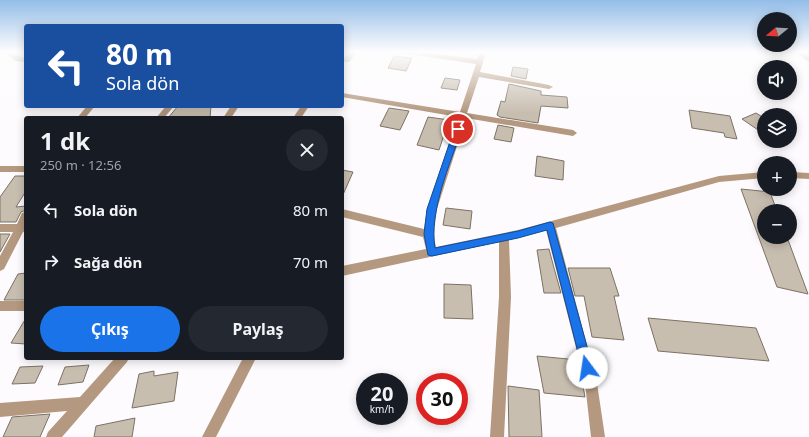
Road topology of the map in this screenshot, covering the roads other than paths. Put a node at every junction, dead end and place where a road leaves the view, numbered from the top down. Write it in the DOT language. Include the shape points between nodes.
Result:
graph roads {
  1 [pos="476,74"];
  2 [pos="549,87"];
  3 [pos="344,95"];
  4 [pos="89,108"];
  5 [pos="168,108"];
  6 [pos="82,116"];
  7 [pos="162,116"];
  8 [pos="462,116"];
  9 [pos="573,133"];
  10 [pos="0,169"];
  11 [pos="24,169"];
  12 [pos="797,175"];
  13 [pos="757,176"];
  14 [pos="809,176"];
  15 [pos="344,213"];
  16 [pos="550,226"];
  17 [pos="0,228"];
  18 [pos="23,228"];
  19 [pos="428,234"];
  20 [pos="504,237"];
  21 [pos="432,252"];
  22 [pos="0,266"];
  23 [pos="344,271"];
  24 [pos="0,306"];
  25 [pos="24,306"];
  26 [pos="121,360"];
  27 [pos="249,360"];
  28 [pos="83,403"];
  29 [pos="0,410"];
  30 [pos="53,437"];
  31 [pos="209,437"];
  32 [pos="497,437"];
  33 [pos="598,437"];
  1 -- 2 [label="street"];
  1 -- 8 [label="street"];
  3 -- 8 [label="street"];
  4 -- 6 [label="street"];
  5 -- 7 [label="street"];
  8 -- 9 [label="street"];
  8 -- 19 [label="street" via="432,209"];
  10 -- 11 [label="street"];
  12 -- 14 [label="street"];
  13 -- 16 [label="street" via="719,179"];
  15 -- 19 [label="street"];
  16 -- 20 [label="street"];
  16 -- 33 [label="street" via="591,383"];
  17 -- 18 [label="street"];
  18 -- 22 [label="street"];
  19 -- 21 [label="street"];
  20 -- 21 [label="street"];
  20 -- 32 [label="street" via="504,297"];
  21 -- 23 [label="street"];
  24 -- 25 [label="street"];
  26 -- 28 [label="street"];
  27 -- 31 [label="street"];
  28 -- 29 [label="street"];
  28 -- 30 [label="street"];
}
